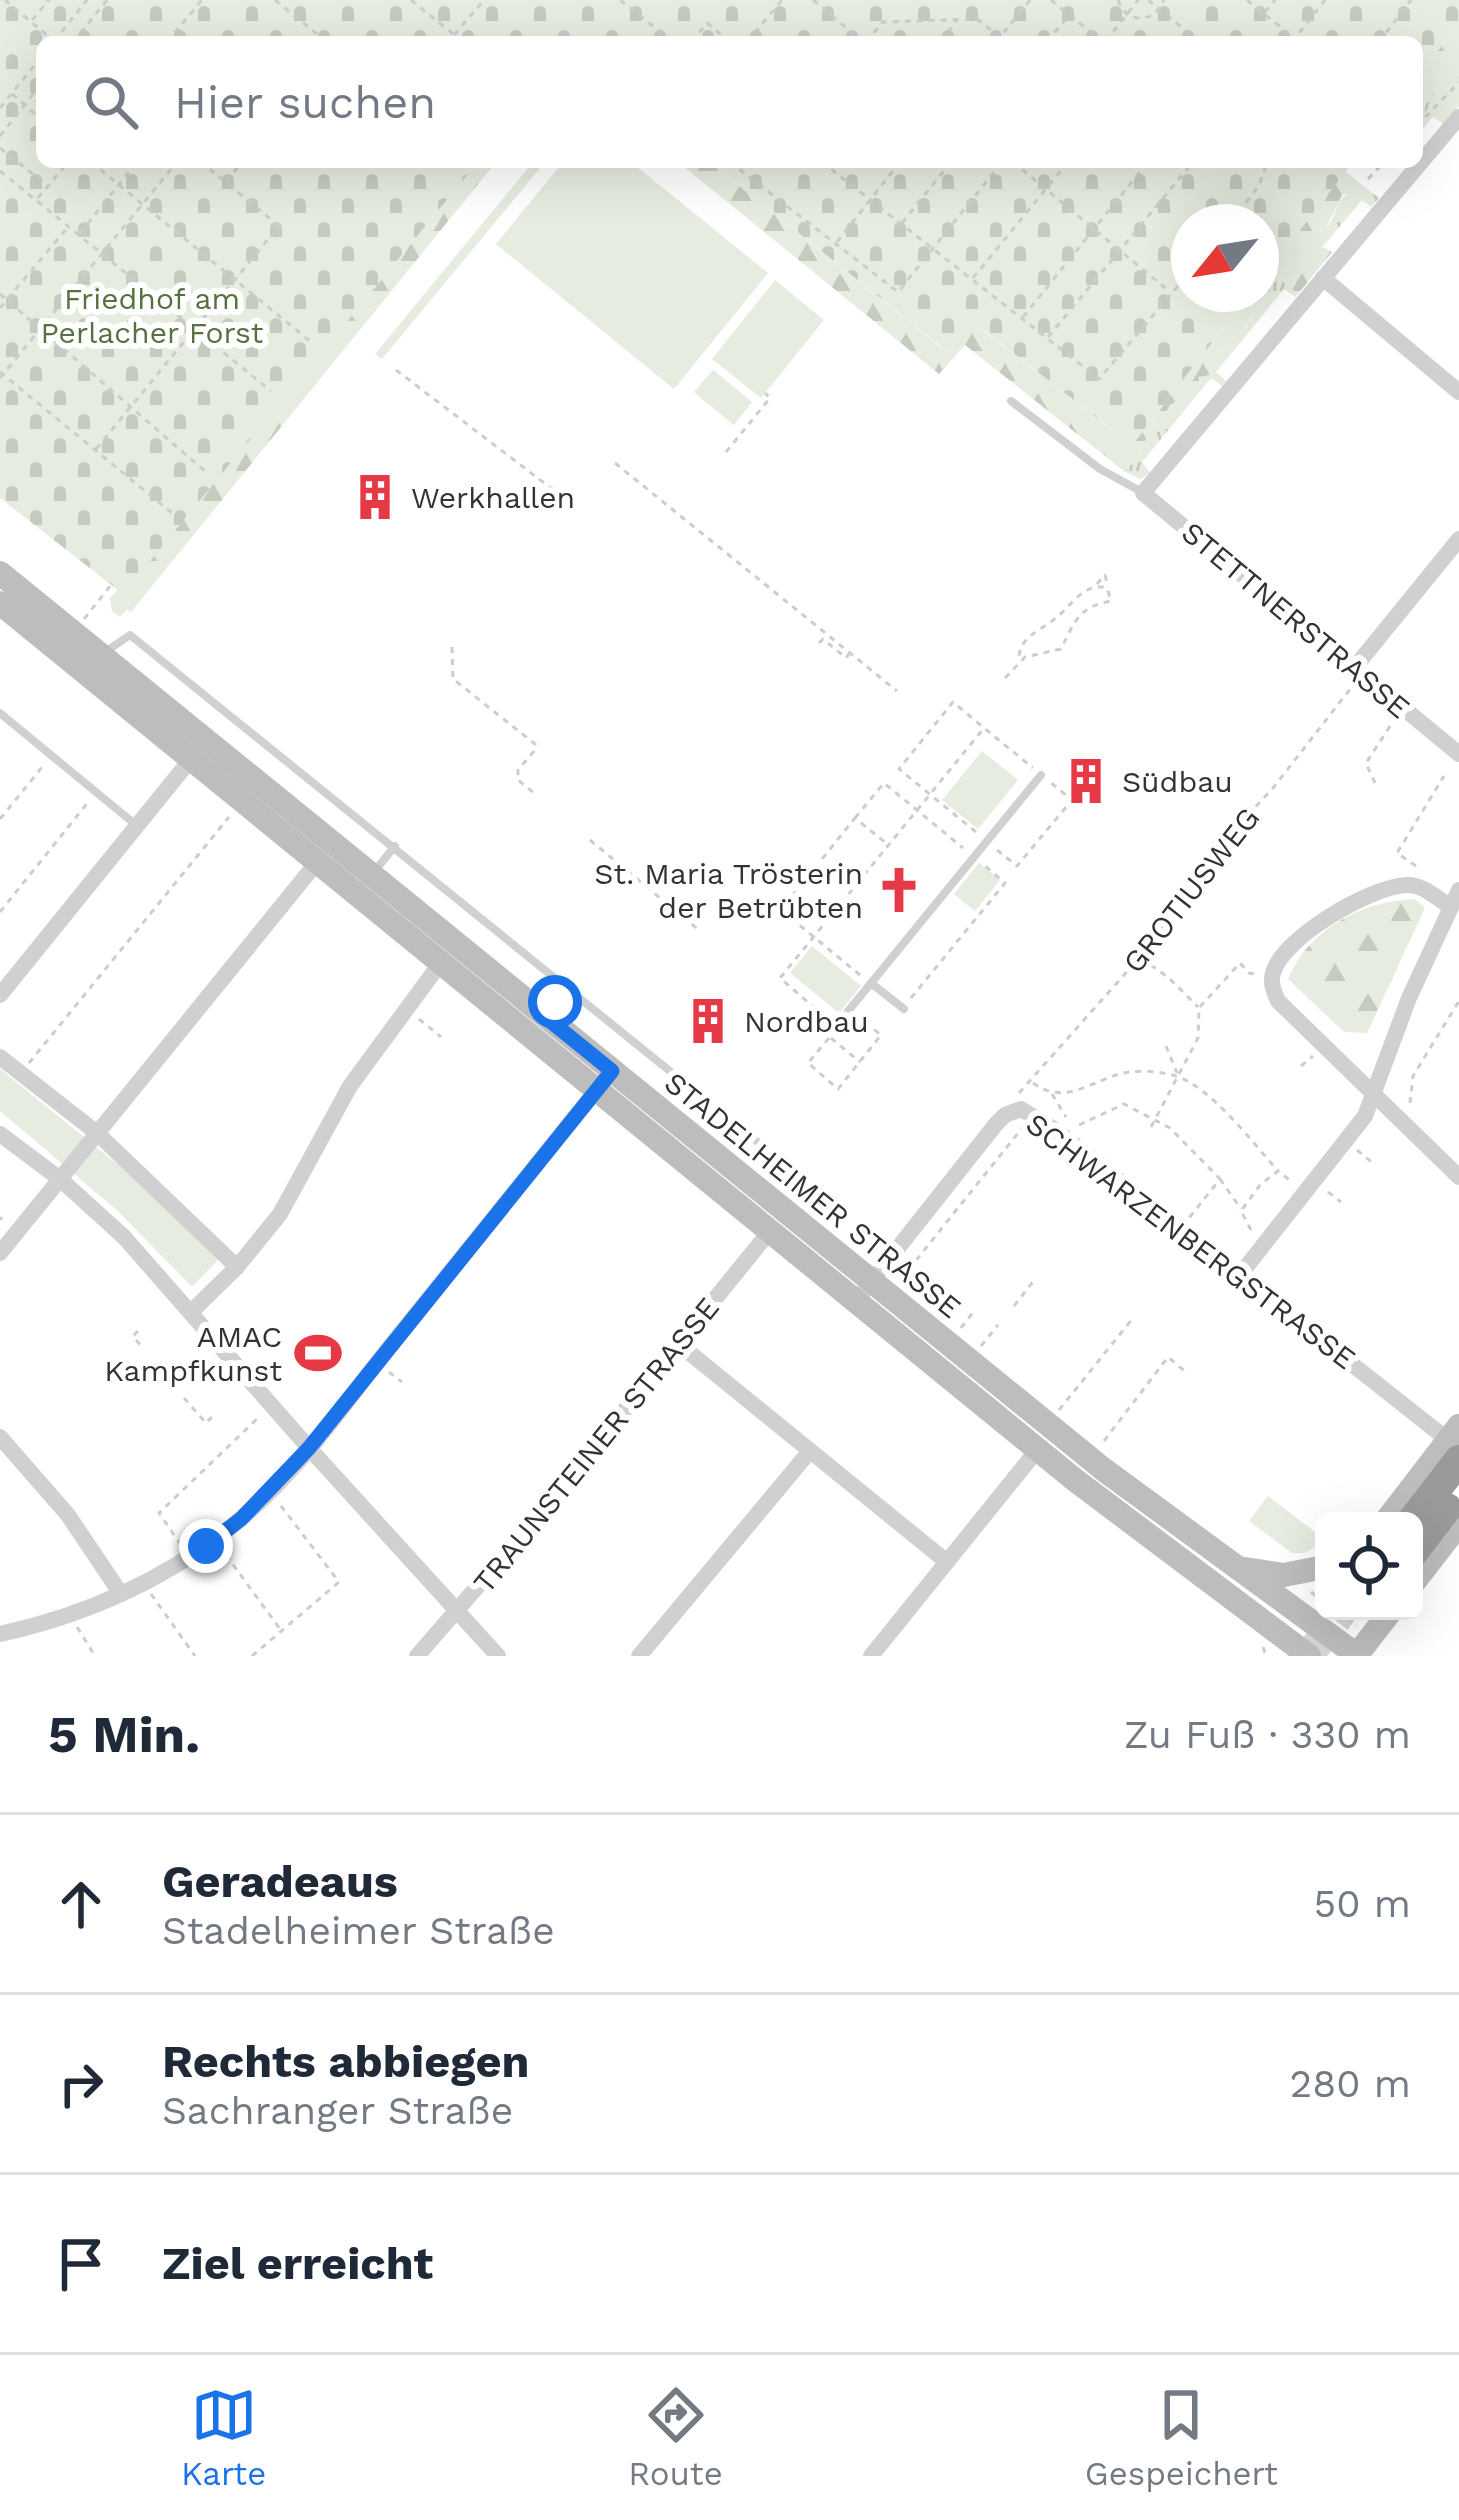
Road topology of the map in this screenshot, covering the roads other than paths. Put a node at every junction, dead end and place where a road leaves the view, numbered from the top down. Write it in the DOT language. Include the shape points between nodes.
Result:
graph roads {
  1 [pos="1459,117"];
  2 [pos="1423,160"];
  3 [pos="1416,168"];
  4 [pos="1323,278"];
  5 [pos="1459,392"];
  6 [pos="1011,401"];
  7 [pos="1143,493"];
  8 [pos="1459,539"];
  9 [pos="0,573"];
  10 [pos="0,603"];
  11 [pos="66,644"];
  12 [pos="99,656"];
  13 [pos="1357,669"];
  14 [pos="0,713"];
  15 [pos="1454,750"];
  16 [pos="191,759"];
  17 [pos="1459,764"];
  18 [pos="1041,775"];
  19 [pos="137,826"];
  20 [pos="395,846"];
  21 [pos="318,861"];
  22 [pos="370,876"];
  23 [pos="1454,898"];
  24 [pos="442,962"];
  25 [pos="7,973"];
  26 [pos="871,983"];
  27 [pos="568,987"];
  28 [pos="0,995"];
  29 [pos="903,1008"];
  30 [pos="544,1016"];
  31 [pos="836,1026"];
  32 [pos="0,1057"];
  33 [pos="604,1081"];
  34 [pos="1374,1094"];
  35 [pos="97,1133"];
  36 [pos="0,1134"];
  37 [pos="796,1173"];
  38 [pos="1459,1177"];
  39 [pos="60,1180"];
  40 [pos="770,1231"];
  41 [pos="0,1253"];
  42 [pos="237,1267"];
  43 [pos="1239,1276"];
  44 [pos="864,1291"];
  45 [pos="192,1311"];
  46 [pos="680,1345"];
  47 [pos="0,1437"];
  48 [pos="1455,1442"];
  49 [pos="309,1448"];
  50 [pos="1038,1449"];
  51 [pos="810,1451"];
  52 [pos="1459,1492"];
  53 [pos="1410,1508"];
  54 [pos="1459,1524"];
  55 [pos="1423,1539"];
  56 [pos="947,1562"];
  57 [pos="1233,1567"];
  58 [pos="1315,1570"];
  59 [pos="1423,1570"];
  60 [pos="121,1594"];
  61 [pos="1315,1604"];
  62 [pos="1315,1606"];
  63 [pos="458,1613"];
  64 [pos="1329,1620"];
  65 [pos="1384,1620"];
  66 [pos="0,1634"];
  67 [pos="1296,1652"];
  68 [pos="417,1656"];
  69 [pos="498,1656"];
  70 [pos="639,1656"];
  71 [pos="872,1656"];
  72 [pos="1357,1656"];
  1 -- 2 [label="street"];
  3 -- 4 [label="street"];
  4 -- 5 [label="street"];
  4 -- 7 [label="street"];
  6 -- 7 [label="lane"];
  7 -- 13 [label="street, STETTNERSTRASSE"];
  8 -- 13 [label="street"];
  9 -- 11 [label="main road, STADELHEIMER STRASSE"];
  10 -- 11 [label="main road, STADELHEIMER STRASSE"];
  11 -- 12 [label="main road, STADELHEIMER STRASSE"];
  11 -- 16 [label="main road, STADELHEIMER STRASSE"];
  12 -- 20 [label="lane" via="130,635"];
  12 -- 22 [label="main road, STADELHEIMER STRASSE"];
  13 -- 15 [label="street, STETTNERSTRASSE"];
  14 -- 19 [label="lane"];
  15 -- 17 [label="street, STETTNERSTRASSE"];
  16 -- 19 [label="street"];
  16 -- 21 [label="main road, STADELHEIMER STRASSE"];
  18 -- 26 [label="lane"];
  19 -- 25 [label="street"];
  20 -- 22 [label="lane"];
  20 -- 27 [label="lane"];
  21 -- 24 [label="main road, STADELHEIMER STRASSE"];
  21 -- 35 [label="street"];
  22 -- 30 [label="main road, STADELHEIMER STRASSE"];
  23 -- 34 [label="street"];
  23 -- 34 [label="street" via="1409,884 1390,889 1301,937 1272,976 1278,1001"];
  24 -- 33 [label="main road, STADELHEIMER STRASSE"];
  24 -- 42 [label="street" via="330,1116 280,1214"];
  25 -- 28 [label="street"];
  26 -- 29 [label="lane"];
  26 -- 31 [label="lane"];
  27 -- 30 [label="lane"];
  27 -- 37 [label="lane"];
  30 -- 33 [label="main road, STADELHEIMER STRASSE"];
  32 -- 35 [label="street"];
  33 -- 40 [label="main road, STADELHEIMER STRASSE"];
  33 -- 44 [label="main road, STADELHEIMER STRASSE"];
  33 -- 49 [label="street"];
  34 -- 38 [label="street"];
  34 -- 43 [label="street" via="1347,1142"];
  35 -- 39 [label="street"];
  35 -- 42 [label="street"];
  36 -- 39 [label="street"];
  39 -- 41 [label="street"];
  39 -- 45 [label="street"];
  40 -- 44 [label="main road, STADELHEIMER STRASSE"];
  40 -- 46 [label="street, TRAUNSTEINER STRASSE"];
  42 -- 45 [label="street"];
  43 -- 44 [label="street, SCHWARZENBERGSTRASSE" via="1068,1132 1014,1111"];
  43 -- 48 [label="street, SCHWARZENBERGSTRASSE"];
  44 -- 50 [label="main road, STADELHEIMER STRASSE"];
  44 -- 57 [label="main road, STADELHEIMER STRASSE"];
  45 -- 49 [label="street"];
  46 -- 51 [label="street"];
  46 -- 63 [label="street, TRAUNSTEINER STRASSE"];
  47 -- 60 [label="street" via="68,1515"];
  48 -- 53 [label="highway"];
  49 -- 60 [label="street" via="214,1539"];
  49 -- 63 [label="street"];
  50 -- 56 [label="street"];
  50 -- 67 [label="main road, STADELHEIMER STRASSE"];
  51 -- 56 [label="street"];
  51 -- 70 [label="street"];
  52 -- 55 [label="highway"];
  54 -- 59 [label="main road"];
  56 -- 71 [label="street"];
  57 -- 58 [label="main road" via="1284,1575"];
  57 -- 61 [label="main road, STADELHEIMER STRASSE"];
  60 -- 66 [label="street"];
  62 -- 67 [label="main road"];
  63 -- 68 [label="street, TRAUNSTEINER STRASSE"];
  63 -- 69 [label="street"];
  64 -- 72 [label="main road, STADELHEIMER STRASSE"];
  65 -- 72 [label="main road"];
}
